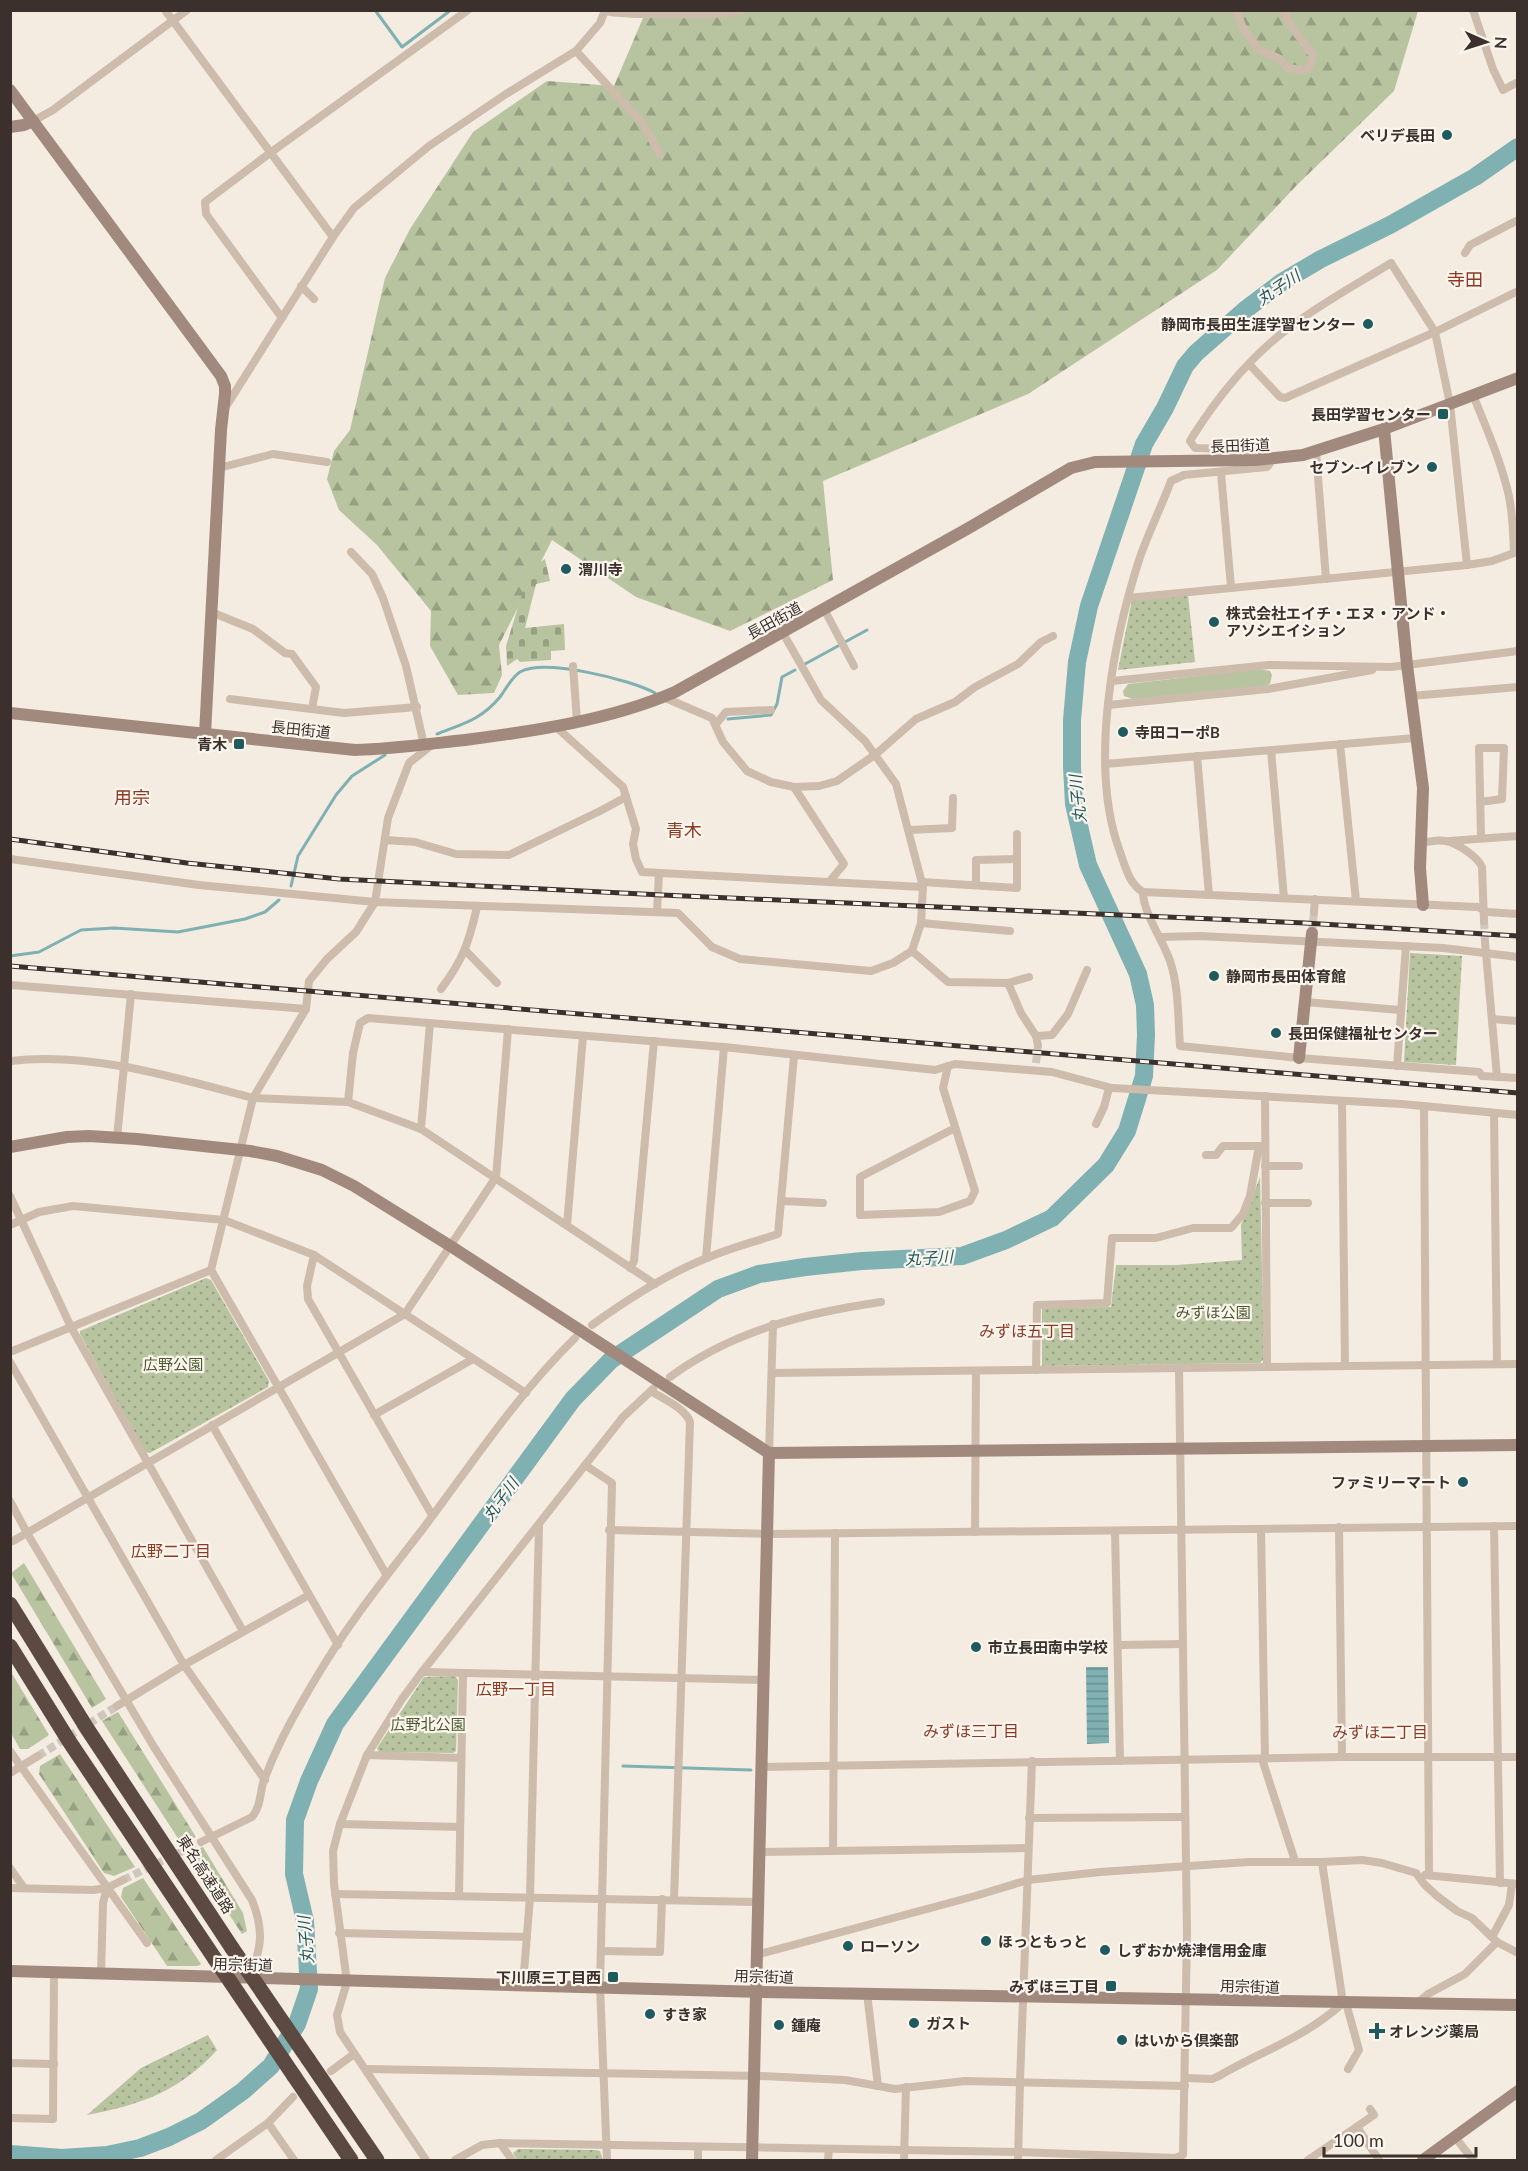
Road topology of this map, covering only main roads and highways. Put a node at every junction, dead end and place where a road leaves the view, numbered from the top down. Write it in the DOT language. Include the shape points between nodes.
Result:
graph roads {
  1 [pos="10,1604"];
  2 [pos="10,1646"];
  3 [pos="351,2160"];
  4 [pos="377,2160"];
  1 -- 4 [label="highway, 東名高速道路, bridge" via="88,1730"];
  2 -- 3 [label="highway, bridge" via="69,1741"];
}
